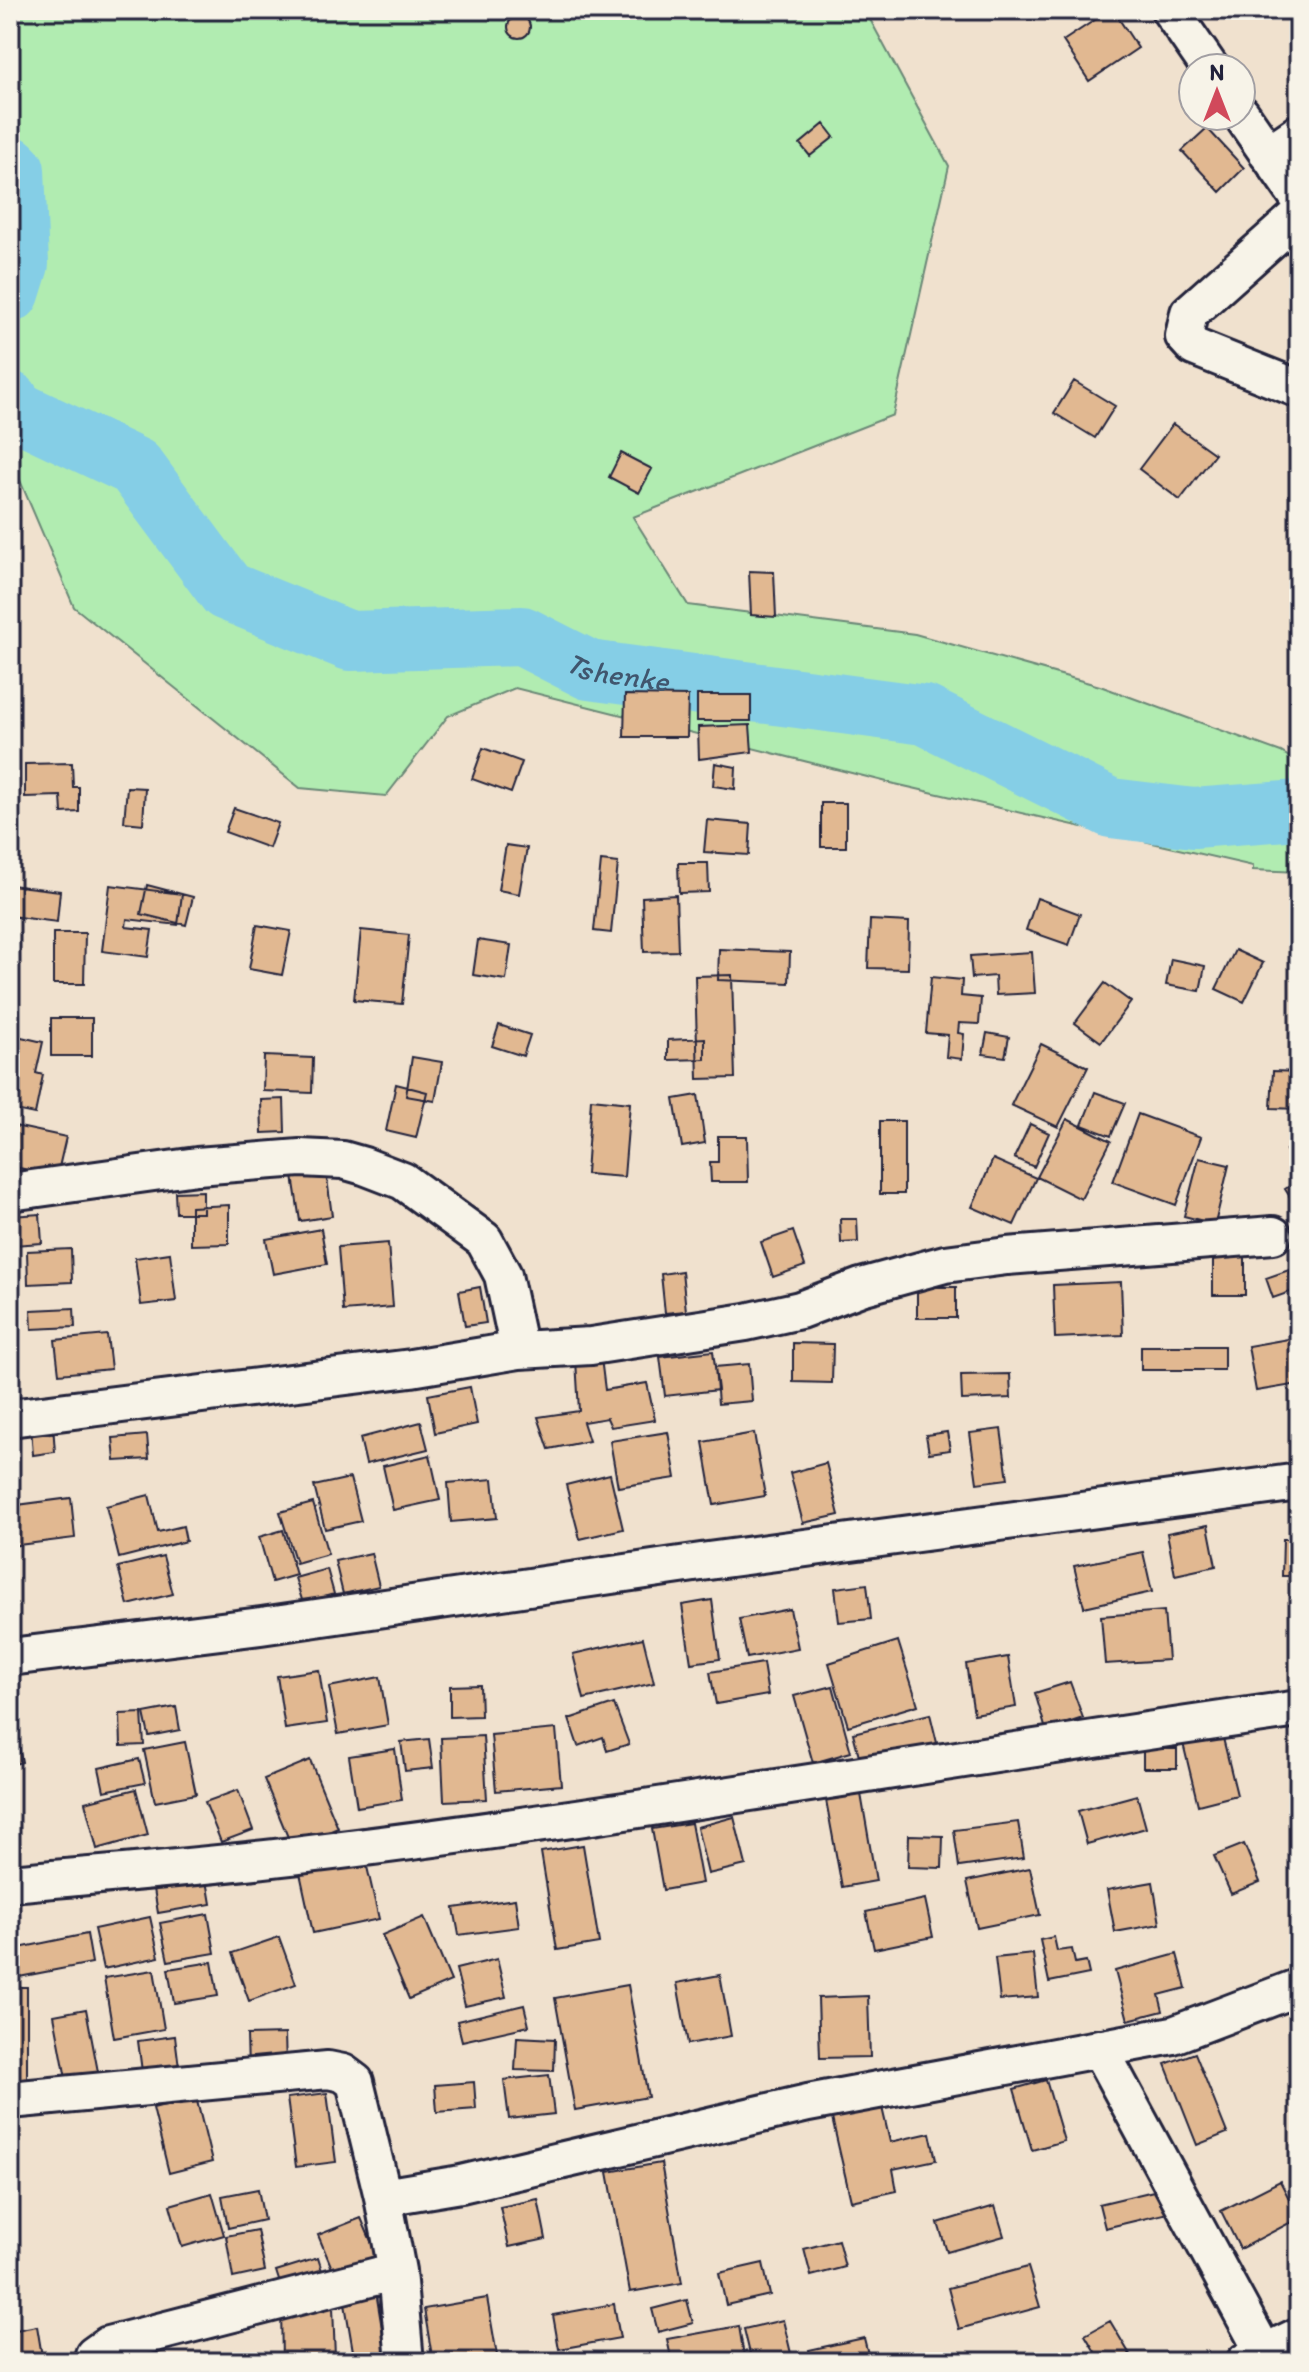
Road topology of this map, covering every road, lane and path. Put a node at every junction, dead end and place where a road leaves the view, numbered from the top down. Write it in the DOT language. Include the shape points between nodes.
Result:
graph roads {
  1 [pos="1170,10"];
  2 [pos="1199,52"];
  3 [pos="1253,132"];
  4 [pos="1299,133"];
  5 [pos="1268,154"];
  6 [pos="1299,198"];
  7 [pos="1299,215"];
  8 [pos="1299,389"];
  9 [pos="10,1192"];
  10 [pos="1273,1235"];
  11 [pos="519,1350"];
  12 [pos="10,1418"];
  13 [pos="1299,1482"];
  14 [pos="10,1657"];
  15 [pos="1299,1709"];
  16 [pos="10,1883"];
  17 [pos="1299,1987"];
  18 [pos="1099,2048"];
  19 [pos="10,2100"];
  20 [pos="383,2197"];
  21 [pos="397,2271"];
  22 [pos="1299,2336"];
  23 [pos="1259,2360"];
  24 [pos="92,2362"];
  25 [pos="405,2362"];
  1 -- 2 [label="street"];
  3 -- 5 [label="street"];
  4 -- 5 [label="street"];
  5 -- 6 [label="street"];
  7 -- 8 [label="street" via="1189,313 1184,336 1194,347"];
  9 -- 11 [label="street" via="285,1159 343,1160 364,1166 403,1181 484,1240 503,1275"];
  10 -- 11 [label="street" via="945,1264 746,1322 591,1346"];
  11 -- 12 [label="street"];
  13 -- 14 [label="street"];
  15 -- 16 [label="street" via="324,1852"];
  17 -- 18 [label="street" via="1173,2035"];
  18 -- 20 [label="street" via="808,2103 461,2184"];
  18 -- 23 [label="street"];
  19 -- 20 [label="street" via="328,2070 343,2073 355,2082"];
  20 -- 21 [label="street"];
  21 -- 24 [label="street" via="108,2345"];
  21 -- 25 [label="street"];
  22 -- 23 [label="street"];
}
